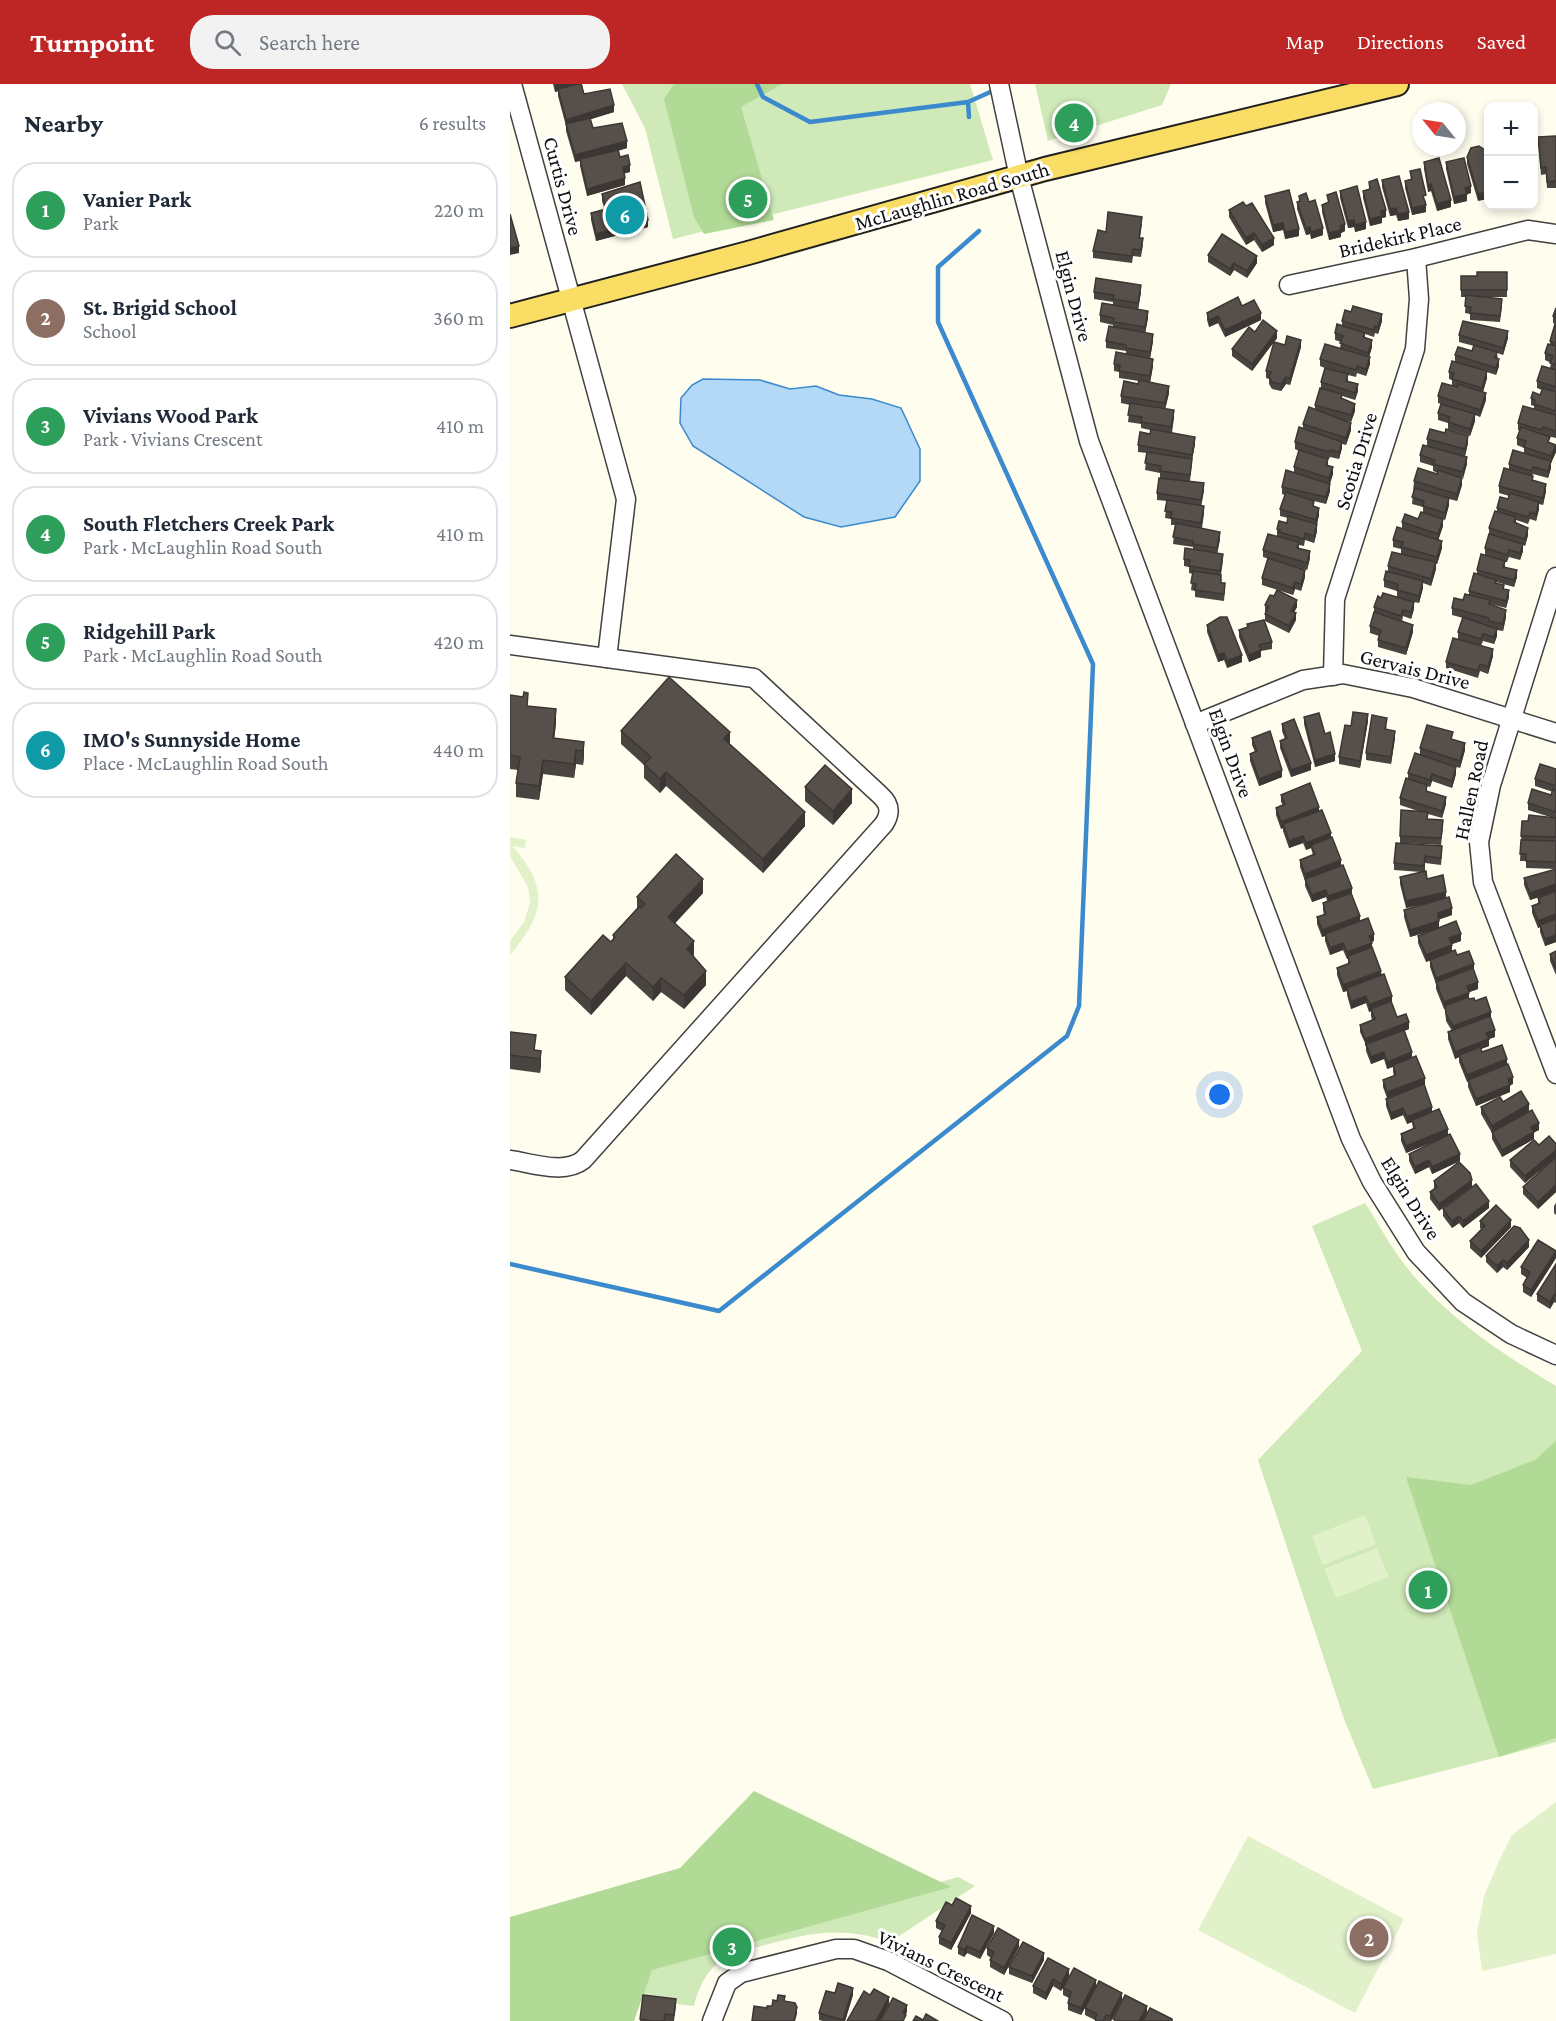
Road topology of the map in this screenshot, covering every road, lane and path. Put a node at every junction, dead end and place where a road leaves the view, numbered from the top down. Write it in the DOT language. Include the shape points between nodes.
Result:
graph roads {
  1 [pos="512,84"];
  2 [pos="1395,84"];
  3 [pos="1001,91"];
  4 [pos="1019,177"];
  5 [pos="1556,234"];
  6 [pos="1416,258"];
  7 [pos="1289,285"];
  8 [pos="570,300"];
  9 [pos="510,316"];
  10 [pos="1556,577"];
  11 [pos="510,645"];
  12 [pos="607,658"];
  13 [pos="1333,676"];
  14 [pos="1511,719"];
  15 [pos="1195,724"];
  16 [pos="1556,733"];
  17 [pos="1556,1074"];
  18 [pos="510,1160"];
  19 [pos="1556,1355"];
  20 [pos="712,2021"];
  21 [pos="1003,2021"];
  1 -- 8 [label="street, Curtis Drive"];
  2 -- 4 [label="main road, McLaughlin Road South"];
  3 -- 4 [label="street, Elgin Drive"];
  4 -- 8 [label="main road, McLaughlin Road South"];
  4 -- 15 [label="street, Elgin Drive" via="1089,441"];
  5 -- 6 [label="street, Bridekirk Place" via="1528,230"];
  6 -- 7 [label="street, Bridekirk Place"];
  6 -- 13 [label="street, Scotia Drive" via="1419,299 1415,349 1335,599"];
  8 -- 9 [label="main road, McLaughlin Road South"];
  8 -- 12 [label="street, Curtis Drive" via="626,499"];
  10 -- 14 [label="street, Hallen Road"];
  11 -- 12 [label="street"];
  12 -- 18 [label="street" via="754,678 886,800 889,817 583,1160 564,1168"];
  13 -- 14 [label="street, Gervais Drive" via="1343,674 1413,687"];
  13 -- 15 [label="street, Gervais Drive" via="1303,681"];
  14 -- 16 [label="street, Gervais Drive"];
  14 -- 17 [label="street, Hallen Road" via="1479,842 1483,882"];
  15 -- 19 [label="street, Elgin Drive" via="1351,1139 1372,1182 1416,1252 1463,1302 1511,1334"];
  20 -- 21 [label="street, Vivians Crescent" via="727,1983 741,1973 837,1949 854,1949 888,1961"];
}
